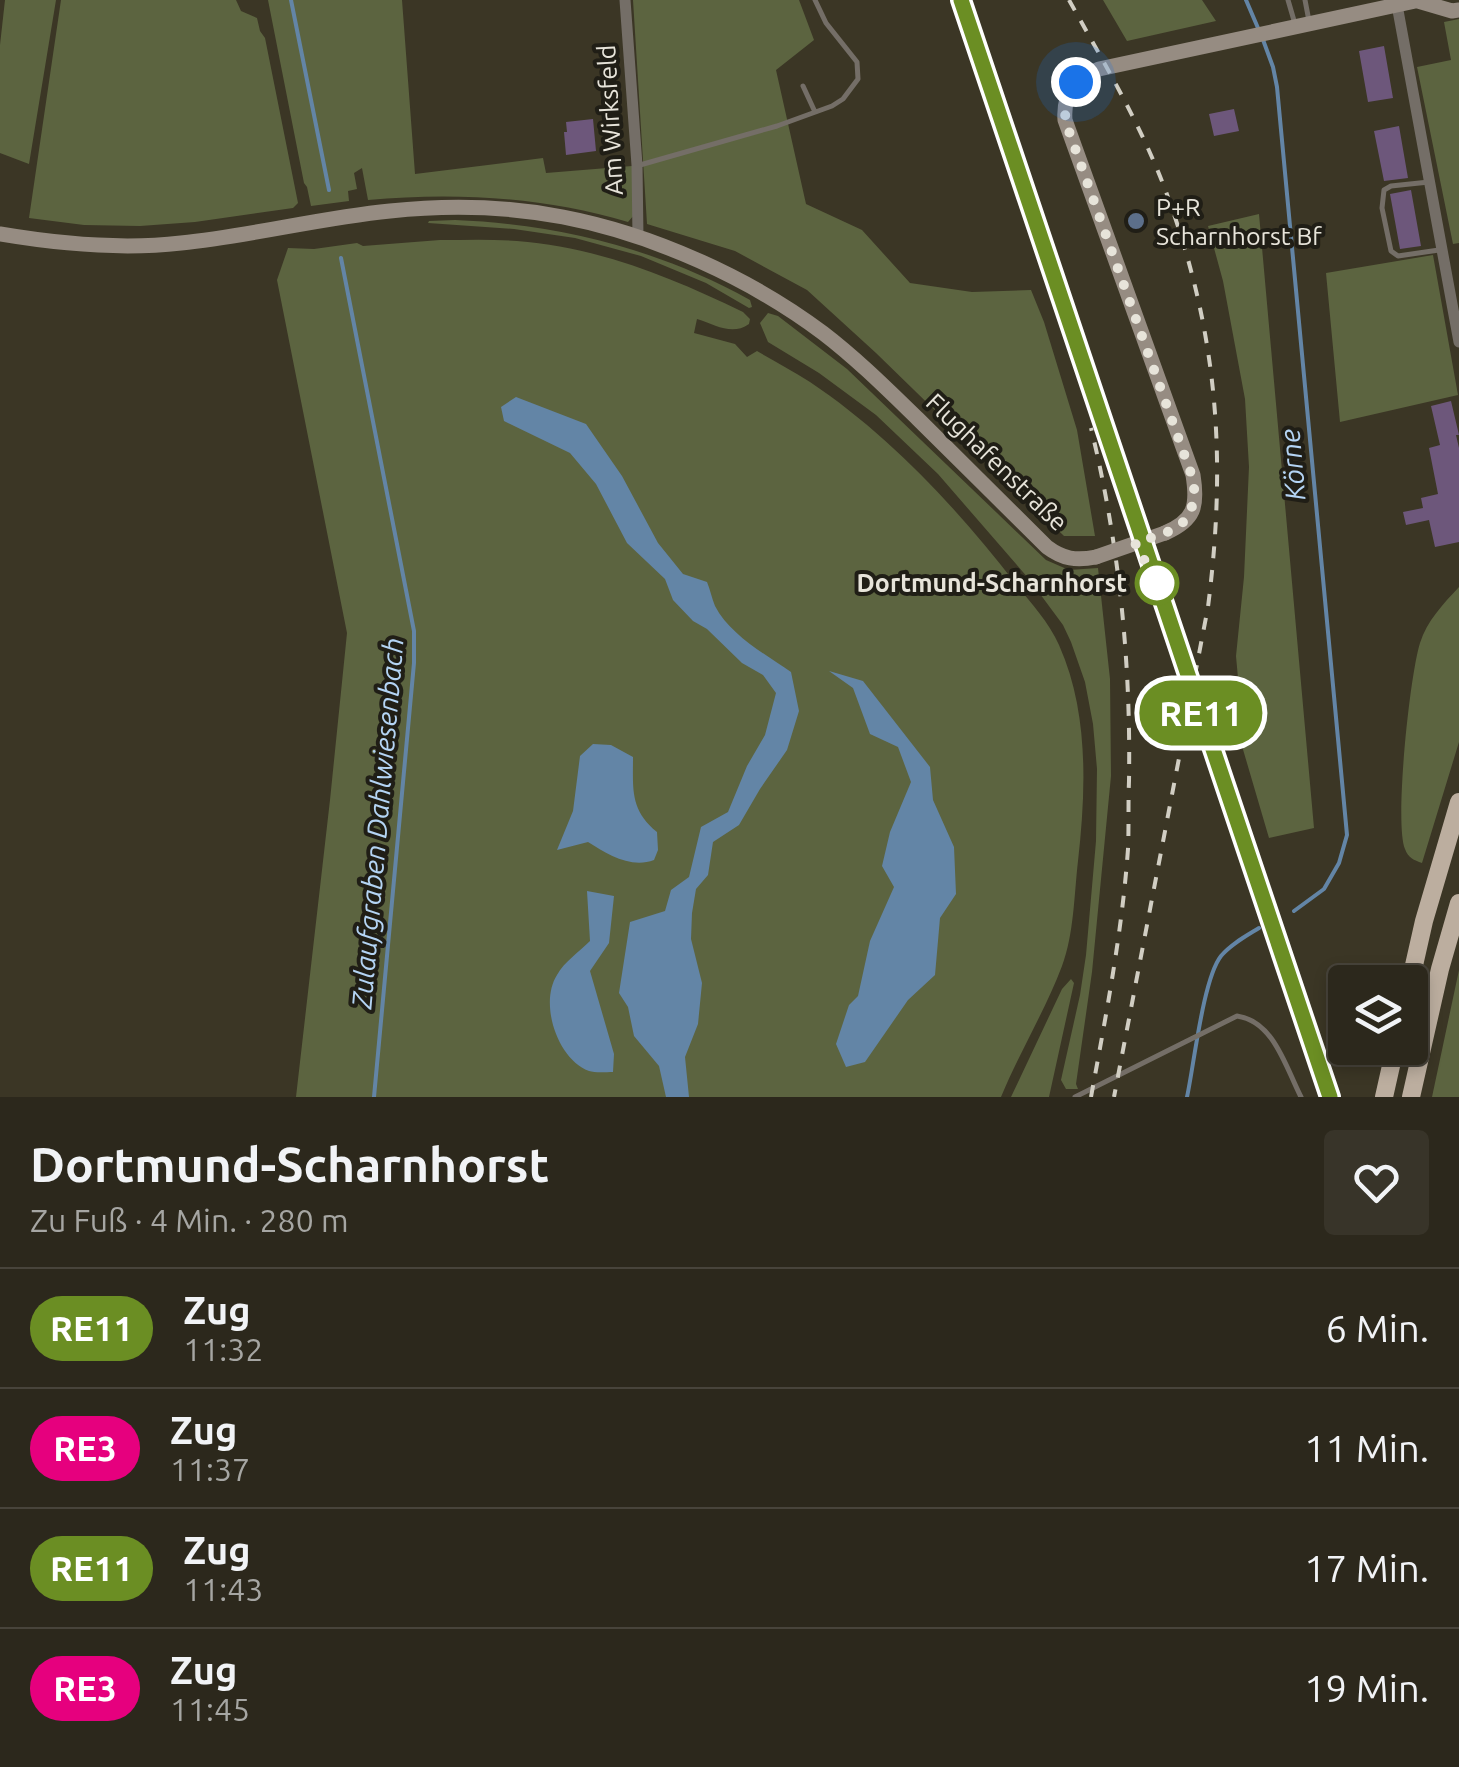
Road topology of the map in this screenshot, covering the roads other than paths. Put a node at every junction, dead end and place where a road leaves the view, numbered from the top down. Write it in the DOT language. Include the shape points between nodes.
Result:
graph roads {
  1 [pos="625,0"];
  2 [pos="816,0"];
  3 [pos="1288,0"];
  4 [pos="1305,0"];
  5 [pos="1419,0"];
  6 [pos="1379,4"];
  7 [pos="1396,5"];
  8 [pos="1459,10"];
  9 [pos="1303,26"];
  10 [pos="804,86"];
  11 [pos="815,112"];
  12 [pos="637,166"];
  13 [pos="1429,182"];
  14 [pos="0,234"];
  15 [pos="638,237"];
  16 [pos="1442,249"];
  17 [pos="1459,342"];
  18 [pos="1459,802"];
  19 [pos="1459,903"];
  20 [pos="1459,924"];
  21 [pos="1414,965"];
  22 [pos="1440,968"];
  23 [pos="1391,1065"];
  24 [pos="1412,1088"];
  25 [pos="1075,1097"];
  26 [pos="1301,1097"];
  27 [pos="1384,1097"];
  1 -- 12 [label="street, Am Wirksfeld"];
  2 -- 11 [label="lane" via="826,24 854,56 858,80 844,99"];
  3 -- 9 [label="lane"];
  4 -- 9 [label="lane"];
  5 -- 7 [label="main road, Flughafenstraße"];
  5 -- 8 [label="main road"];
  6 -- 7 [label="main road, Flughafenstraße"];
  6 -- 9 [label="main road, Flughafenstraße"];
  7 -- 13 [label="street"];
  9 -- 15 [label="main road, Flughafenstraße, bridge" via="1096,70 1076,82 1066,99 1065,120 1193,475 1195,500 1182,525 1096,556 1068,559 1046,547 881,383 811,325 730,277"];
  10 -- 11 [label="lane"];
  11 -- 12 [label="lane"];
  12 -- 15 [label="street, Am Wirksfeld"];
  13 -- 16 [label="street"];
  13 -- 16 [label="lane" via="1384,190 1382,208 1391,251 1398,256"];
  14 -- 15 [label="main road, Flughafenstraße" via="161,245 444,208 562,216"];
  16 -- 17 [label="street"];
  18 -- 21 [label="highway"];
  19 -- 22 [label="highway"];
  20 -- 22 [label="highway"];
  22 -- 24 [label="highway"];
  23 -- 27 [label="highway"];
  25 -- 26 [label="lane" via="1237,1016 1263,1027"];
}
